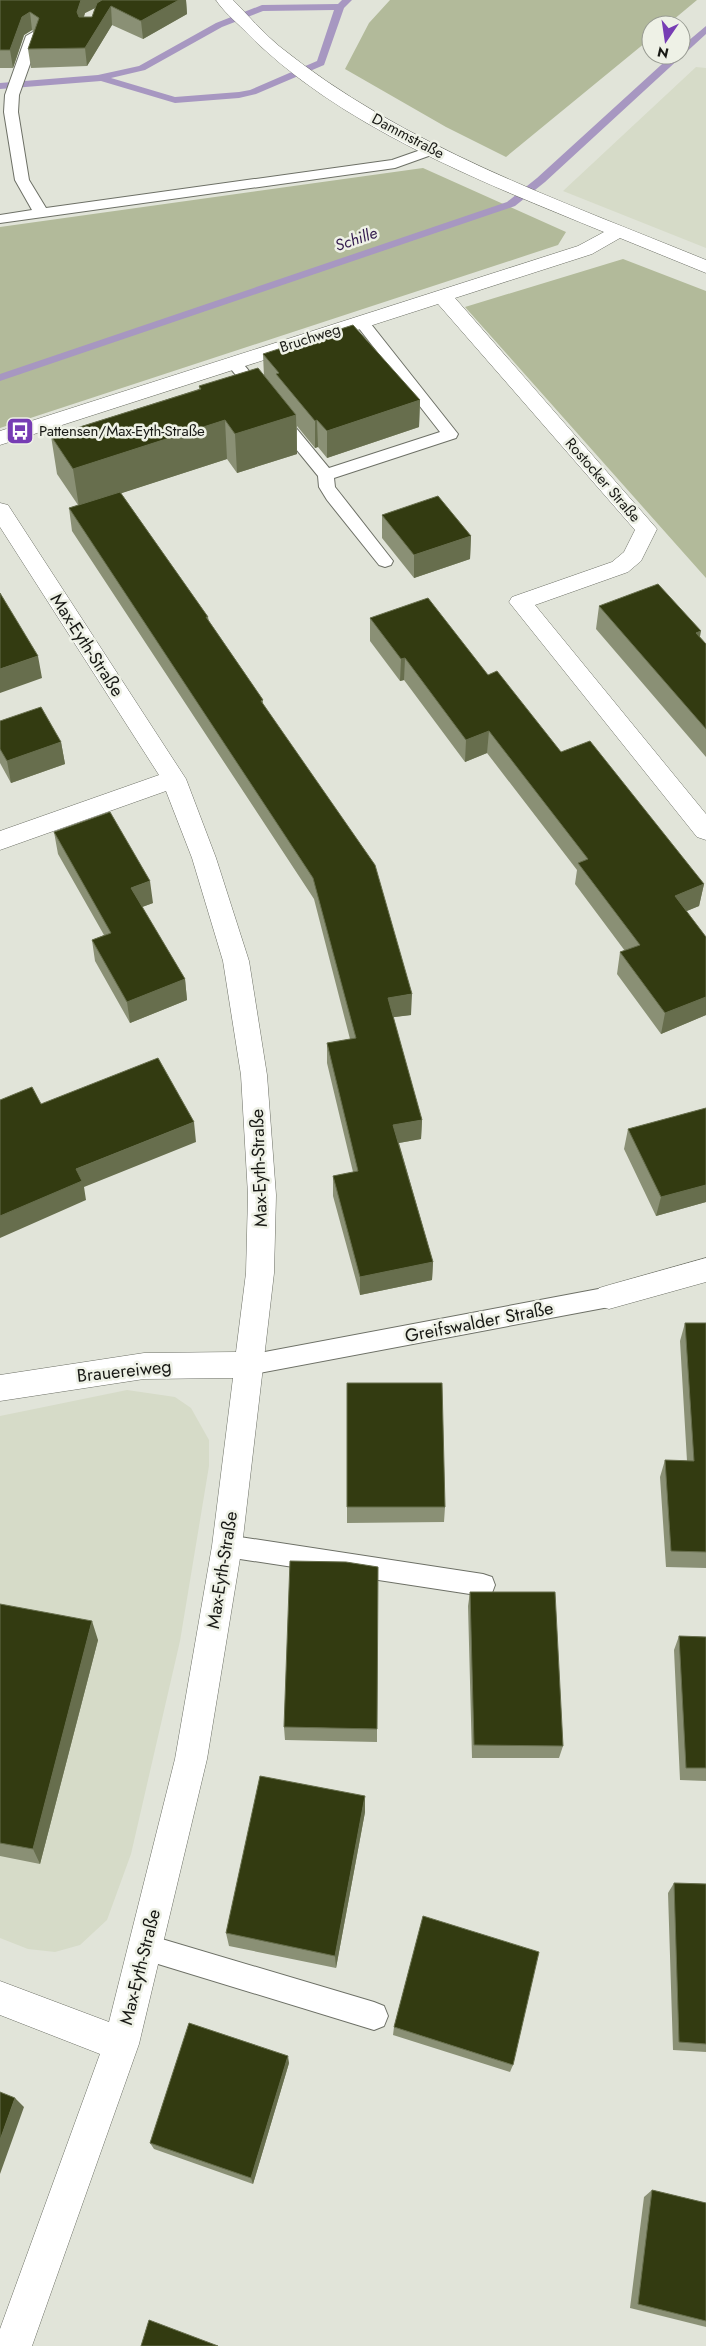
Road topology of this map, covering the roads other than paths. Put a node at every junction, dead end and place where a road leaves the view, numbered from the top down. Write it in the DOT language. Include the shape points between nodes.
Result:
graph roads {
  1 [pos="226,2"];
  2 [pos="33,36"];
  3 [pos="432,150"];
  4 [pos="41,213"];
  5 [pos="0,219"];
  6 [pos="618,232"];
  7 [pos="706,267"];
  8 [pos="442,296"];
  9 [pos="362,322"];
  10 [pos="234,363"];
  11 [pos="0,438"];
  12 [pos="326,475"];
  13 [pos="0,510"];
  14 [pos="384,561"];
  15 [pos="174,779"];
  16 [pos="706,831"];
  17 [pos="0,841"];
  18 [pos="706,1270"];
  19 [pos="609,1297"];
  20 [pos="249,1365"];
  21 [pos="0,1388"];
  22 [pos="226,1546"];
  23 [pos="483,1585"];
  24 [pos="145,1947"];
  25 [pos="0,1998"];
  26 [pos="374,2016"];
  27 [pos="121,2044"];
  28 [pos="12,2346"];
  1 -- 3 [label="street, Dammstraße" via="271,48 310,78 354,108"];
  2 -- 4 [label="lane" via="12,95 11,112 22,180"];
  3 -- 4 [label="lane" via="395,164"];
  3 -- 6 [label="street, Dammstraße"];
  4 -- 5 [label="lane"];
  6 -- 7 [label="street, Dammstraße"];
  6 -- 8 [label="street, Bruchweg" via="586,250"];
  8 -- 9 [label="street, Bruchweg"];
  8 -- 16 [label="street, Rostocker Straße" via="646,529 633,556 620,567 520,602"];
  9 -- 10 [label="street, Bruchweg"];
  9 -- 12 [label="lane" via="450,434"];
  10 -- 11 [label="street, Bruchweg"];
  10 -- 12 [label="lane"];
  12 -- 14 [label="lane" via="327,487"];
  13 -- 15 [label="street, Max-Eyth-Straße"];
  15 -- 17 [label="street"];
  15 -- 20 [label="street, Max-Eyth-Straße" via="204,858 236,961 254,1075 262,1196 260,1273"];
  18 -- 19 [label="street, Greifswalder Straße"];
  19 -- 20 [label="lane, Greifswalder Straße"];
  20 -- 21 [label="street, Brauereiweg" via="144,1366"];
  20 -- 22 [label="street, Max-Eyth-Straße"];
  22 -- 23 [label="lane"];
  22 -- 24 [label="street, Max-Eyth-Straße" via="190,1759"];
  24 -- 26 [label="lane"];
  24 -- 27 [label="street, Max-Eyth-Straße"];
  25 -- 27 [label="street"];
  27 -- 28 [label="street, Max-Eyth-Straße"];
}
